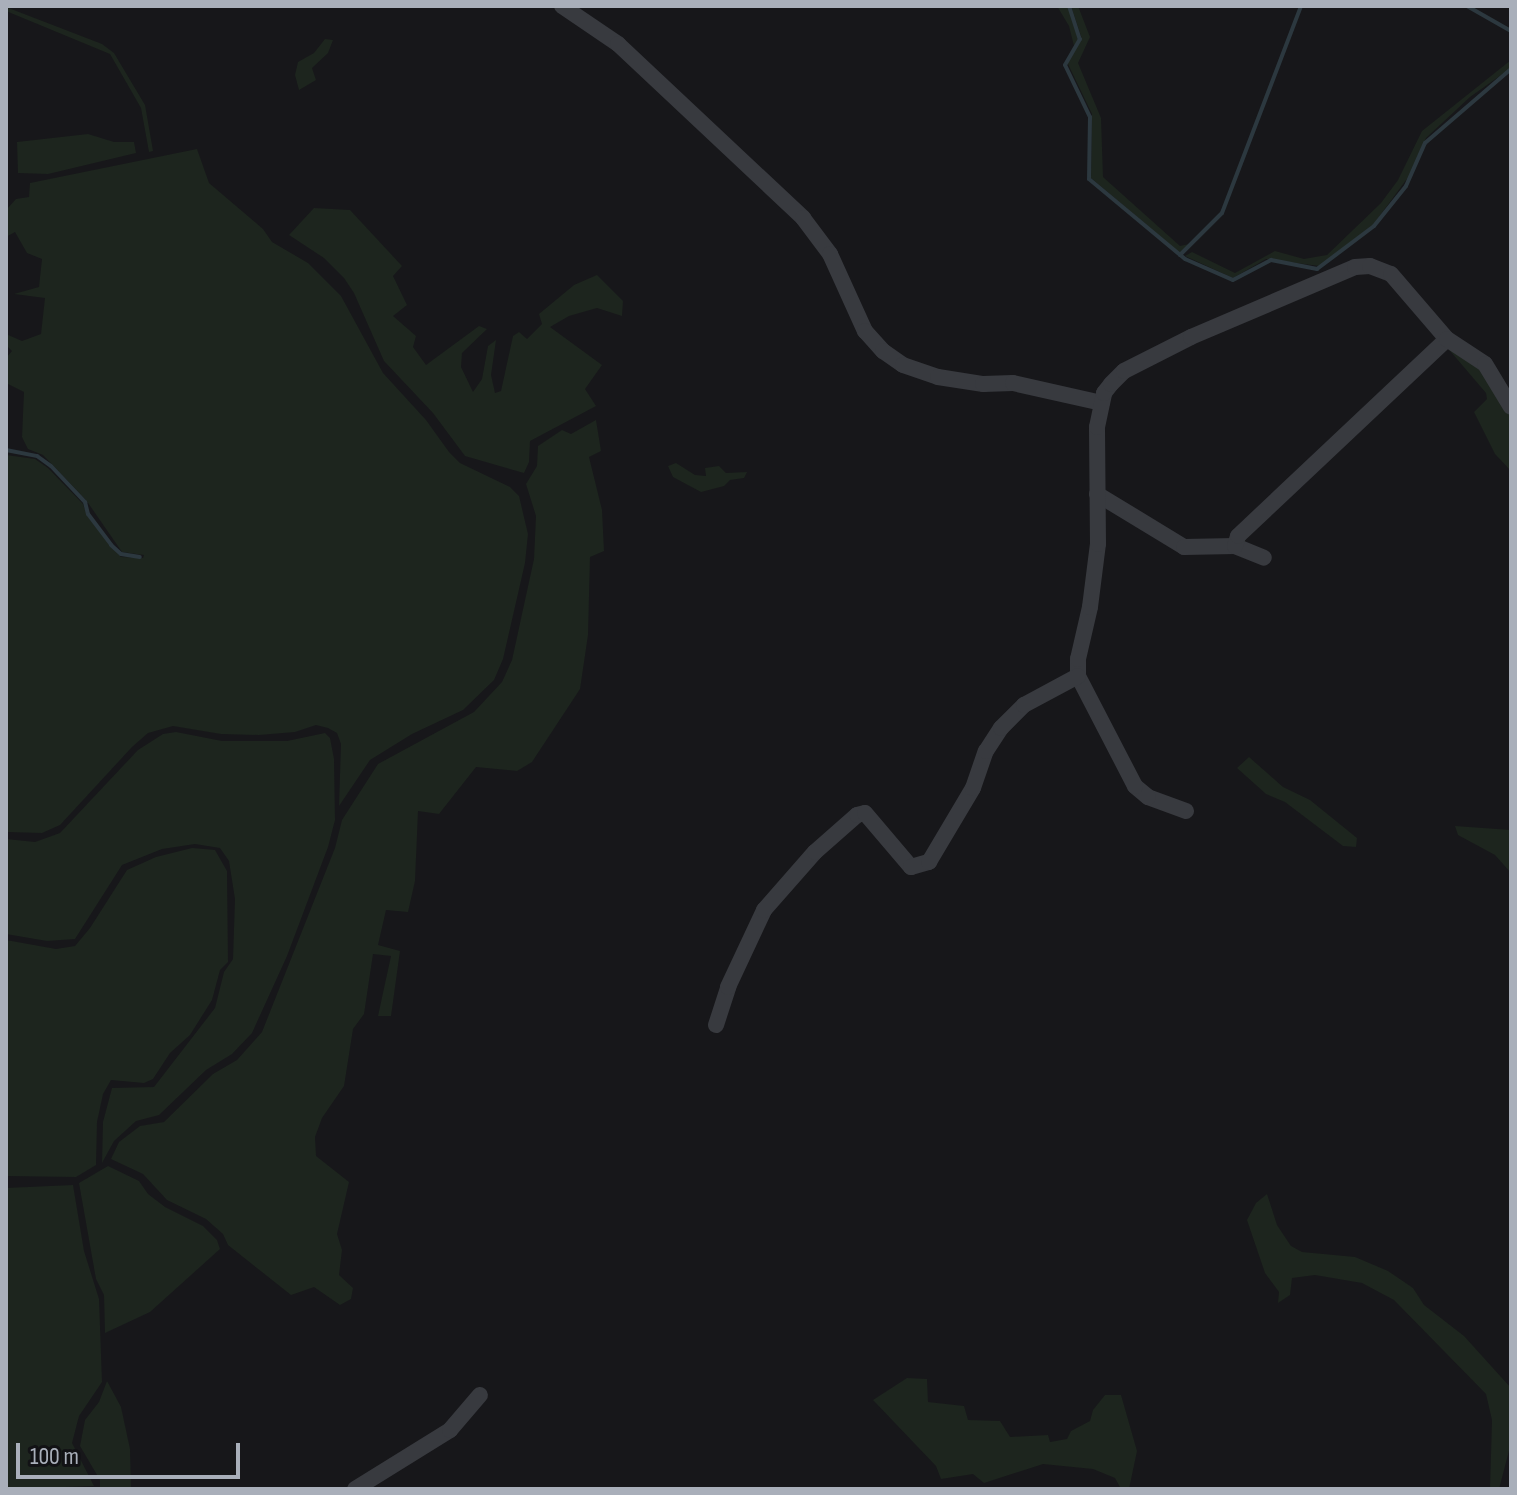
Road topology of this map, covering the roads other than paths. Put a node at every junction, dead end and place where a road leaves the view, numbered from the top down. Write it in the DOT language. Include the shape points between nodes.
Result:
graph roads {
  1 [pos="562,6"];
  2 [pos="1447,339"];
  3 [pos="1102,403"];
  4 [pos="1511,407"];
  5 [pos="1097,494"];
  6 [pos="1235,546"];
  7 [pos="1264,558"];
  8 [pos="1078,676"];
  9 [pos="1186,811"];
  10 [pos="716,1025"];
  11 [pos="480,1395"];
  12 [pos="355,1489"];
  1 -- 3 [label="street" via="618,44 803,218 830,254 865,331 883,351 903,365 938,377 1013,383"];
  2 -- 3 [label="street" via="1391,274 1355,267 1124,371 1104,393"];
  2 -- 4 [label="street" via="1485,364"];
  2 -- 6 [label="street" via="1238,536"];
  3 -- 5 [label="street"];
  5 -- 6 [label="street" via="1184,547"];
  5 -- 8 [label="street" via="1098,544"];
  6 -- 7 [label="street"];
  8 -- 9 [label="street" via="1135,786 1148,797"];
  8 -- 10 [label="street" via="1024,705 1001,728 929,862 911,867 865,813 815,852 764,910"];
  11 -- 12 [label="street" via="450,1430"];
}
